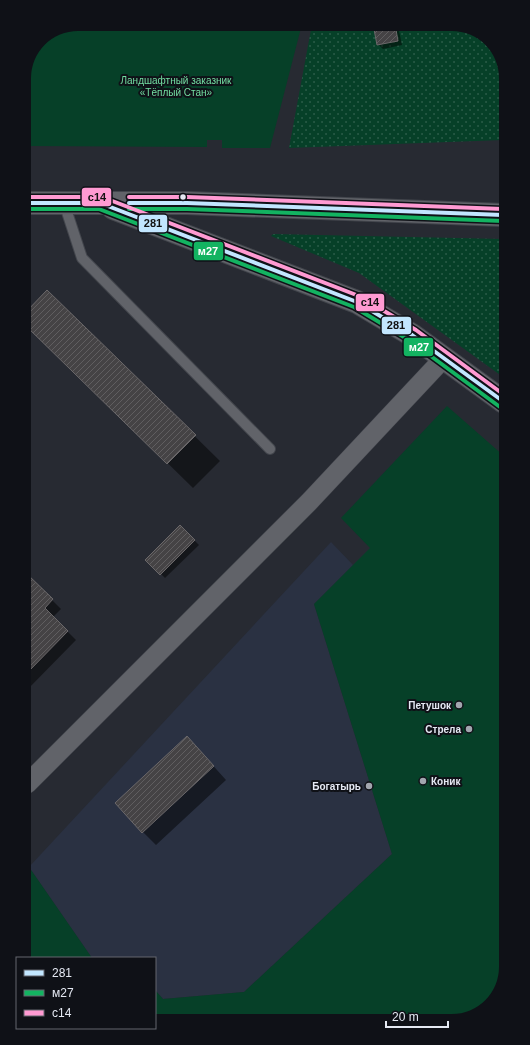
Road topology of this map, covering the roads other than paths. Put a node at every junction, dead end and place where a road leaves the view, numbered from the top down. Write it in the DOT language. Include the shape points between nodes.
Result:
graph roads {
  1 [pos="31,203"];
  2 [pos="64,203"];
  3 [pos="100,203"];
  4 [pos="499,215"];
  5 [pos="443,359"];
  6 [pos="499,398"];
  7 [pos="270,449"];
  8 [pos="31,780"];
  1 -- 2 [label="street"];
  2 -- 3 [label="street"];
  2 -- 7 [label="lane" via="82,258"];
  3 -- 4 [label="street" via="187,203"];
  3 -- 5 [label="street" via="357,302 412,334"];
  5 -- 6 [label="street"];
  5 -- 8 [label="street" via="309,502"];
}
